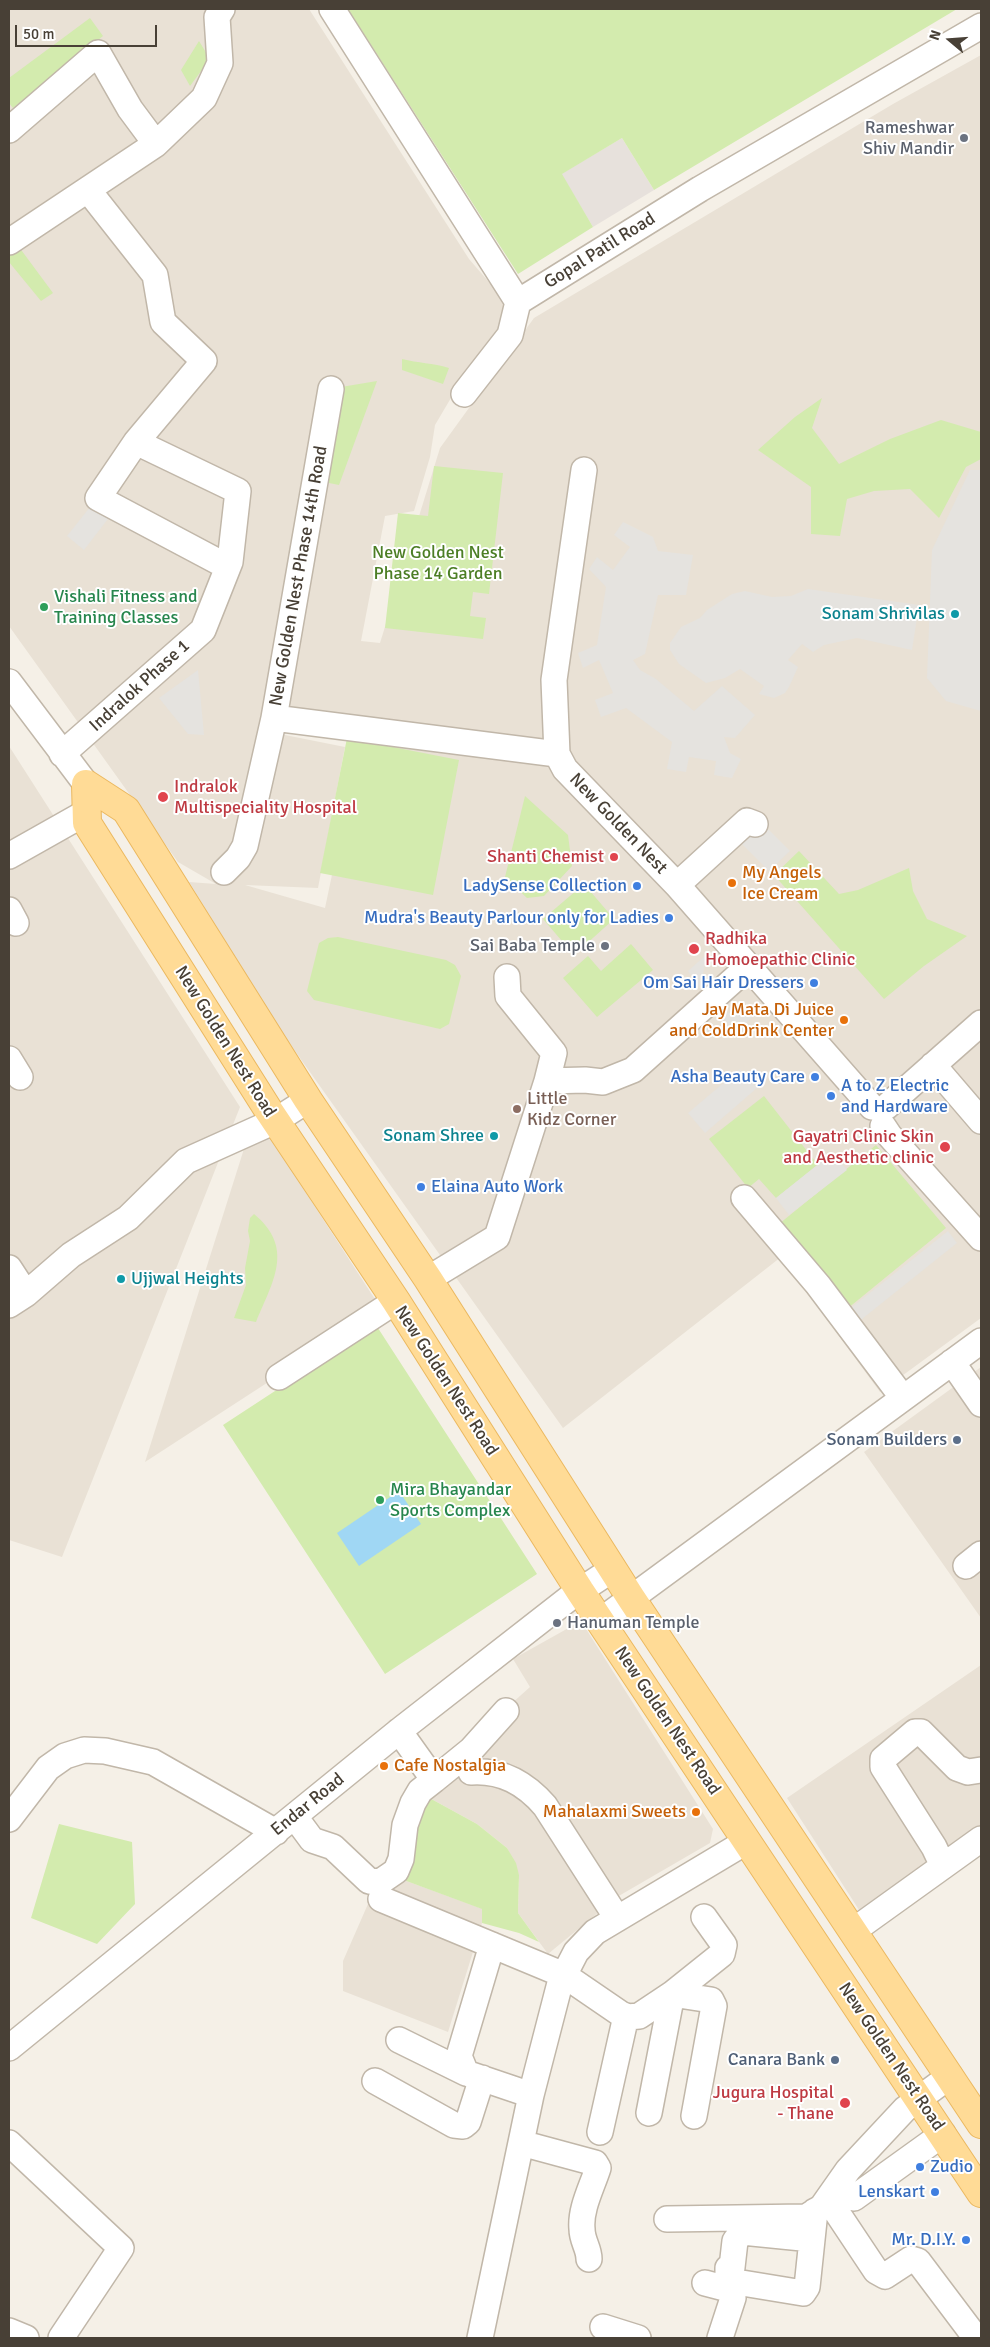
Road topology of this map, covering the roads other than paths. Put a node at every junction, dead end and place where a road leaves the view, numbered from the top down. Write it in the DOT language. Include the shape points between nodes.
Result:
graph roads {
  1 [pos="222,9"];
  2 [pos="332,9"];
  3 [pos="981,26"];
  4 [pos="9,130"];
  5 [pos="156,144"];
  6 [pos="88,190"];
  7 [pos="9,242"];
  8 [pos="518,302"];
  9 [pos="331,389"];
  10 [pos="464,394"];
  11 [pos="136,442"];
  12 [pos="584,470"];
  13 [pos="228,567"];
  14 [pos="9,682"];
  15 [pos="274,718"];
  16 [pos="62,754"];
  17 [pos="557,754"];
  18 [pos="86,784"];
  19 [pos="87,812"];
  20 [pos="755,824"];
  21 [pos="9,856"];
  22 [pos="224,872"];
  23 [pos="677,885"];
  24 [pos="749,966"];
  25 [pos="507,977"];
  26 [pos="981,1023"];
  27 [pos="933,1065"];
  28 [pos="547,1081"];
  29 [pos="308,1100"];
  30 [pos="880,1113"];
  31 [pos="275,1121"];
  32 [pos="981,1121"];
  33 [pos="744,1198"];
  34 [pos="981,1238"];
  35 [pos="9,1268"];
  36 [pos="428,1279"];
  37 [pos="17,1300"];
  38 [pos="396,1301"];
  39 [pos="981,1341"];
  40 [pos="952,1362"];
  41 [pos="279,1377"];
  42 [pos="903,1398"];
  43 [pos="981,1404"];
  44 [pos="613,1569"];
  45 [pos="580,1591"];
  46 [pos="631,1598"];
  47 [pos="600,1621"];
  48 [pos="506,1710"];
  49 [pos="399,1731"];
  50 [pos="981,1770"];
  51 [pos="471,1772"];
  52 [pos="434,1780"];
  53 [pos="9,1819"];
  54 [pos="285,1824"];
  55 [pos="981,1839"];
  56 [pos="746,1840"];
  57 [pos="943,1866"];
  58 [pos="381,1899"];
  59 [pos="704,1917"];
  60 [pos="617,1918"];
  61 [pos="853,1931"];
  62 [pos="492,1945"];
  63 [pos="564,1975"];
  64 [pos="672,1994"];
  65 [pos="626,2016"];
  66 [pos="399,2040"];
  67 [pos="9,2048"];
  68 [pos="474,2076"];
  69 [pos="950,2076"];
  70 [pos="375,2081"];
  71 [pos="531,2095"];
  72 [pos="920,2099"];
  73 [pos="649,2113"];
  74 [pos="694,2116"];
  75 [pos="981,2124"];
  76 [pos="600,2132"];
  77 [pos="943,2134"];
  78 [pos="9,2143"];
  79 [pos="521,2143"];
  80 [pos="981,2192"];
  81 [pos="854,2198"];
  82 [pos="822,2205"];
  83 [pos="734,2218"];
  84 [pos="667,2219"];
  85 [pos="812,2239"];
  86 [pos="589,2260"];
  87 [pos="603,2327"];
  88 [pos="9,2331"];
  89 [pos="26,2338"];
  90 [pos="60,2338"];
  91 [pos="480,2338"];
  92 [pos="638,2338"];
  93 [pos="720,2338"];
  94 [pos="976,2338"];
  1 -- 5 [label="street" via="217,17 220,63 204,98"];
  2 -- 8 [label="street"];
  3 -- 8 [label="street, Gopal Patil Road" via="700,189"];
  4 -- 5 [label="street" via="98,53 130,109"];
  5 -- 6 [label="street"];
  6 -- 7 [label="street"];
  6 -- 11 [label="street" via="155,275 163,322 204,362"];
  8 -- 10 [label="street" via="510,335"];
  9 -- 15 [label="street, New Golden Nest Phase 14th Road"];
  11 -- 13 [label="street, Indralok Phase 1" via="238,491"];
  11 -- 13 [label="street" via="98,498"];
  12 -- 17 [label="street" via="554,680"];
  13 -- 16 [label="street, Indralok Phase 1" via="203,630"];
  14 -- 16 [label="street"];
  15 -- 17 [label="street, New Golden Nest Phase 14th Road"];
  15 -- 22 [label="street" via="245,846"];
  16 -- 18 [label="street"];
  17 -- 23 [label="street, New Golden Nest" via="565,769"];
  18 -- 19 [label="main road, New Golden Nest Road"];
  18 -- 29 [label="main road" via="126,810"];
  19 -- 21 [label="street"];
  19 -- 31 [label="main road, New Golden Nest Road" via="87,823"];
  20 -- 23 [label="street" via="747,821"];
  23 -- 24 [label="street, New Golden Nest"];
  24 -- 28 [label="street" via="633,1070 603,1082"];
  24 -- 30 [label="street, New Golden Nest"];
  25 -- 28 [label="street" via="508,996 554,1053"];
  26 -- 27 [label="street"];
  27 -- 30 [label="street"];
  27 -- 32 [label="street"];
  28 -- 36 [label="street" via="497,1237"];
  29 -- 31 [label="street"];
  29 -- 36 [label="main road"];
  30 -- 34 [label="street, New Golden Nest" via="889,1135"];
  31 -- 37 [label="street" via="186,1161 128,1218 71,1255"];
  31 -- 38 [label="main road, New Golden Nest Road"];
  33 -- 42 [label="street" via="818,1285"];
  35 -- 37 [label="street"];
  36 -- 44 [label="main road"];
  38 -- 41 [label="street"];
  38 -- 45 [label="main road, New Golden Nest Road"];
  39 -- 40 [label="street"];
  40 -- 42 [label="street"];
  40 -- 43 [label="street"];
  42 -- 46 [label="street"];
  44 -- 45 [label="street, Endar Road"];
  44 -- 46 [label="main road"];
  45 -- 47 [label="main road, New Golden Nest Road"];
  45 -- 49 [label="street, Endar Road"];
  46 -- 47 [label="street"];
  46 -- 61 [label="main road"];
  47 -- 56 [label="main road, New Golden Nest Road"];
  48 -- 52 [label="street" via="471,1750"];
  49 -- 52 [label="street"];
  49 -- 54 [label="street, Endar Road"];
  50 -- 57 [label="street" via="968,1772 957,1768 921,1732 915,1732 883,1759 883,1767"];
  51 -- 60 [label="street" via="503,1776 532,1791 546,1806"];
  52 -- 54 [label="street" via="420,1791 413,1803 396,1871 380,1882 369,1881 333,1847 312,1840"];
  53 -- 54 [label="street" via="48,1768 65,1756 84,1750 105,1751 153,1762"];
  54 -- 67 [label="street, Endar Road"];
  55 -- 57 [label="street"];
  56 -- 60 [label="street"];
  56 -- 72 [label="main road, New Golden Nest Road"];
  57 -- 61 [label="street"];
  58 -- 62 [label="street"];
  59 -- 64 [label="street" via="724,1945 722,1954"];
  60 -- 63 [label="street" via="595,1932 576,1952"];
  61 -- 69 [label="main road"];
  62 -- 63 [label="street"];
  62 -- 68 [label="street" via="458,2056"];
  63 -- 65 [label="street"];
  63 -- 71 [label="street"];
  64 -- 65 [label="street" via="639,2016"];
  64 -- 73 [label="street"];
  64 -- 74 [label="street" via="711,2000 714,2006"];
  65 -- 76 [label="street"];
  66 -- 68 [label="street"];
  68 -- 70 [label="street" via="468,2122 463,2126 454,2125"];
  68 -- 71 [label="street"];
  69 -- 72 [label="street"];
  69 -- 75 [label="main road"];
  71 -- 79 [label="street"];
  72 -- 77 [label="main road, New Golden Nest Road"];
  72 -- 82 [label="street" via="905,2109 848,2170"];
  77 -- 80 [label="main road, New Golden Nest Road"];
  77 -- 81 [label="street"];
  78 -- 90 [label="street" via="120,2248"];
  79 -- 86 [label="street" via="595,2163 598,2168 585,2207 582,2228"];
  79 -- 91 [label="street"];
  82 -- 83 [label="street" via="806,2217"];
  82 -- 85 [label="street"];
  82 -- 94 [label="street" via="876,2271 885,2276 911,2259 918,2261"];
  83 -- 84 [label="street"];
  83 -- 93 [label="street" via="726,2281 716,2286 733,2298"];
  87 -- 92 [label="street"];
  88 -- 89 [label="street"];
}
